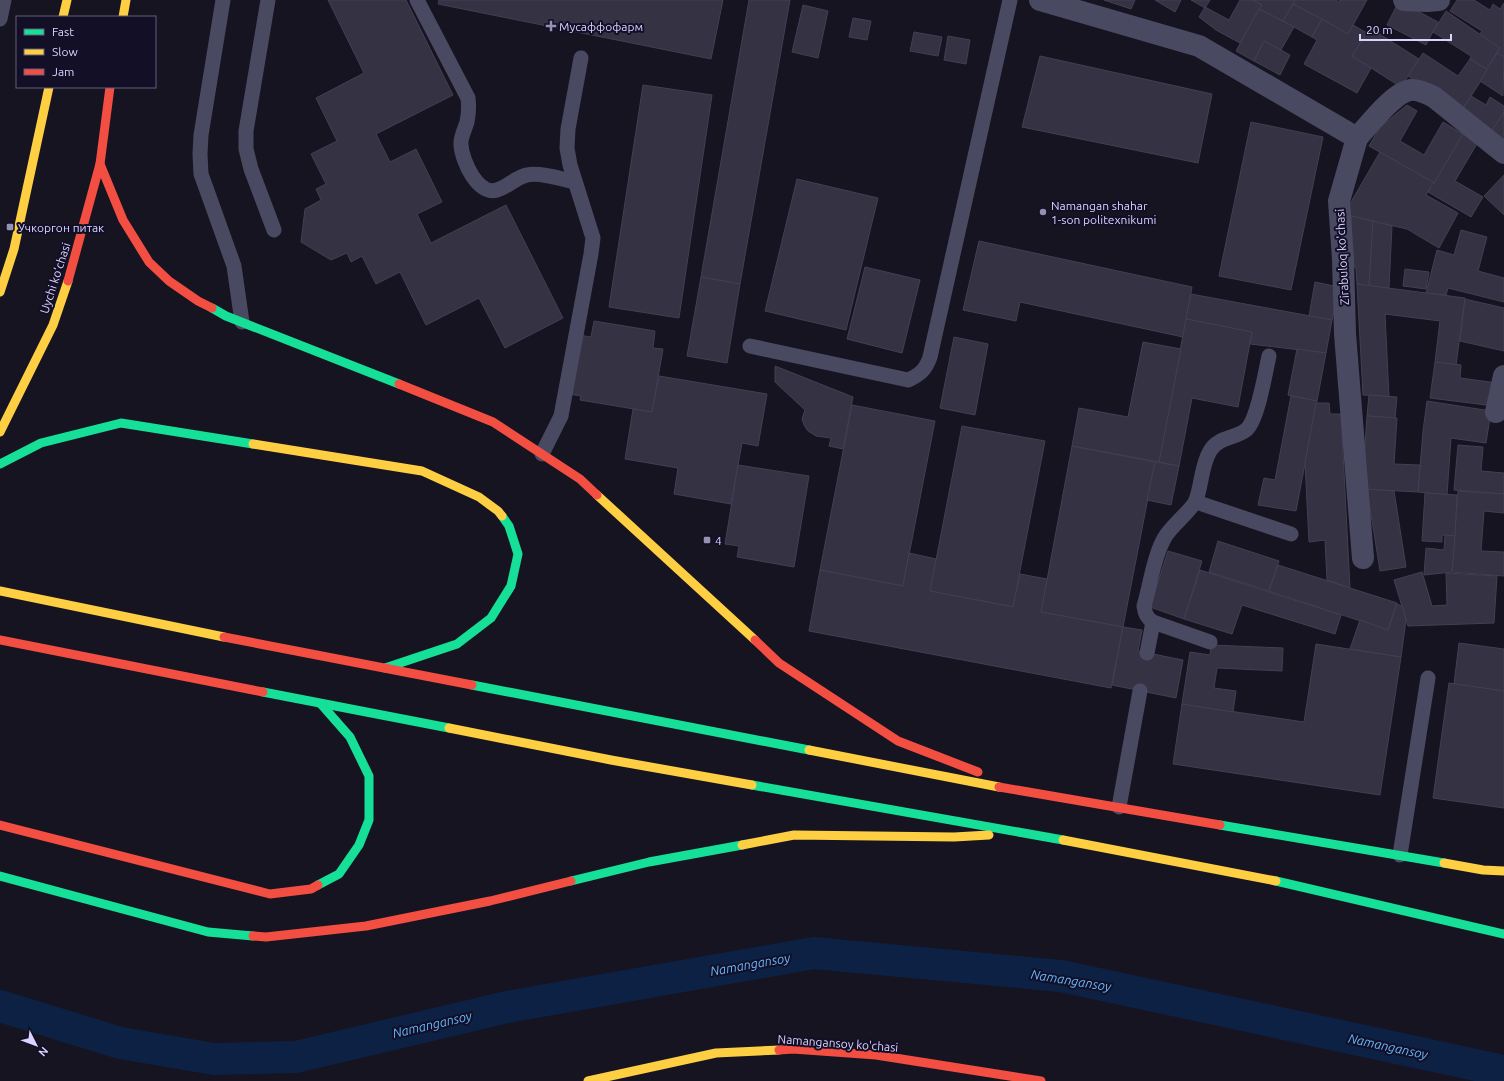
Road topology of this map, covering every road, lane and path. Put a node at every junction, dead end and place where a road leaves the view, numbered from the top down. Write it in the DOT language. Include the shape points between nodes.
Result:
graph roads {
  1 [pos="4,0"];
  2 [pos="67,0"];
  3 [pos="126,0"];
  4 [pos="223,0"];
  5 [pos="268,0"];
  6 [pos="417,0"];
  7 [pos="1010,0"];
  8 [pos="1040,0"];
  9 [pos="1404,0"];
  10 [pos="1439,0"];
  11 [pos="63,16"];
  12 [pos="123,16"];
  13 [pos="0,19"];
  14 [pos="581,58"];
  15 [pos="49,88"];
  16 [pos="110,88"];
  17 [pos="1357,138"];
  18 [pos="1504,153"];
  19 [pos="100,164"];
  20 [pos="575,182"];
  21 [pos="274,230"];
  22 [pos="0,292"];
  23 [pos="242,322"];
  24 [pos="750,346"];
  25 [pos="1269,356"];
  26 [pos="1504,376"];
  27 [pos="1496,412"];
  28 [pos="0,432"];
  29 [pos="542,454"];
  30 [pos="0,464"];
  31 [pos="1196,502"];
  32 [pos="1291,534"];
  33 [pos="1363,558"];
  34 [pos="0,591"];
  35 [pos="1153,622"];
  36 [pos="0,640"];
  37 [pos="1210,642"];
  38 [pos="1147,653"];
  39 [pos="384,668"];
  40 [pos="1428,678"];
  41 [pos="1140,691"];
  42 [pos="321,704"];
  43 [pos="1027,792"];
  44 [pos="1119,807"];
  45 [pos="0,825"];
  46 [pos="1021,832"];
  47 [pos="1400,855"];
  48 [pos="1504,871"];
  49 [pos="0,876"];
  50 [pos="1504,934"];
  51 [pos="594,1080"];
  52 [pos="1041,1081"];
  1 -- 13 [label="lane"];
  2 -- 11 [label="main road"];
  3 -- 12 [label="main road"];
  4 -- 23 [label="lane" via="201,135 200,161 206,192 234,266"];
  5 -- 21 [label="lane" via="246,130 246,149"];
  6 -- 20 [label="lane" via="468,98 470,109 461,144 466,162 477,182 490,191 534,174"];
  7 -- 24 [label="lane" via="926,367 919,376 908,380"];
  8 -- 17 [label="street" via="1199,46"];
  9 -- 10 [label="street"];
  14 -- 20 [label="lane" via="567,142"];
  15 -- 22 [label="main road" via="14,250"];
  16 -- 19 [label="main road, Uychi ko’chasi"];
  17 -- 18 [label="street" via="1391,100 1410,90 1434,97"];
  17 -- 33 [label="street, Zirabuloq ko'chasi" via="1339,201 1345,334"];
  19 -- 23 [label="main road" via="123,220 149,262 169,281 198,301"];
  19 -- 28 [label="main road, Uychi ko’chasi" via="71,274 53,325"];
  20 -- 29 [label="lane" via="593,238 561,416"];
  23 -- 29 [label="main road" via="493,422"];
  25 -- 31 [label="lane" via="1251,425 1245,431 1216,443 1210,451"];
  26 -- 27 [label="street"];
  29 -- 43 [label="main road" via="580,479 779,663 898,741"];
  30 -- 39 [label="main road" via="41,443 121,423 422,471 480,497 498,510 509,526 518,554 512,586 491,618 457,644"];
  31 -- 32 [label="lane"];
  31 -- 35 [label="lane" via="1172,526 1160,545 1144,606 1148,619"];
  34 -- 39 [label="main road"];
  35 -- 37 [label="lane"];
  35 -- 38 [label="lane"];
  36 -- 42 [label="main road"];
  39 -- 43 [label="main road"];
  40 -- 47 [label="lane"];
  41 -- 44 [label="lane"];
  42 -- 45 [label="main road" via="350,737 369,776 369,820 359,845 339,874 311,889 270,894"];
  42 -- 46 [label="main road" via="611,760"];
  43 -- 44 [label="main road"];
  44 -- 47 [label="main road"];
  46 -- 49 [label="main road" via="954,837 794,835 649,862 490,901 366,926 266,937 208,932"];
  46 -- 50 [label="main road" via="1273,880"];
  47 -- 48 [label="main road" via="1482,870"];
  51 -- 52 [label="main road, Namangansoy ko'chasi" via="716,1053 793,1049 876,1055"];
}
